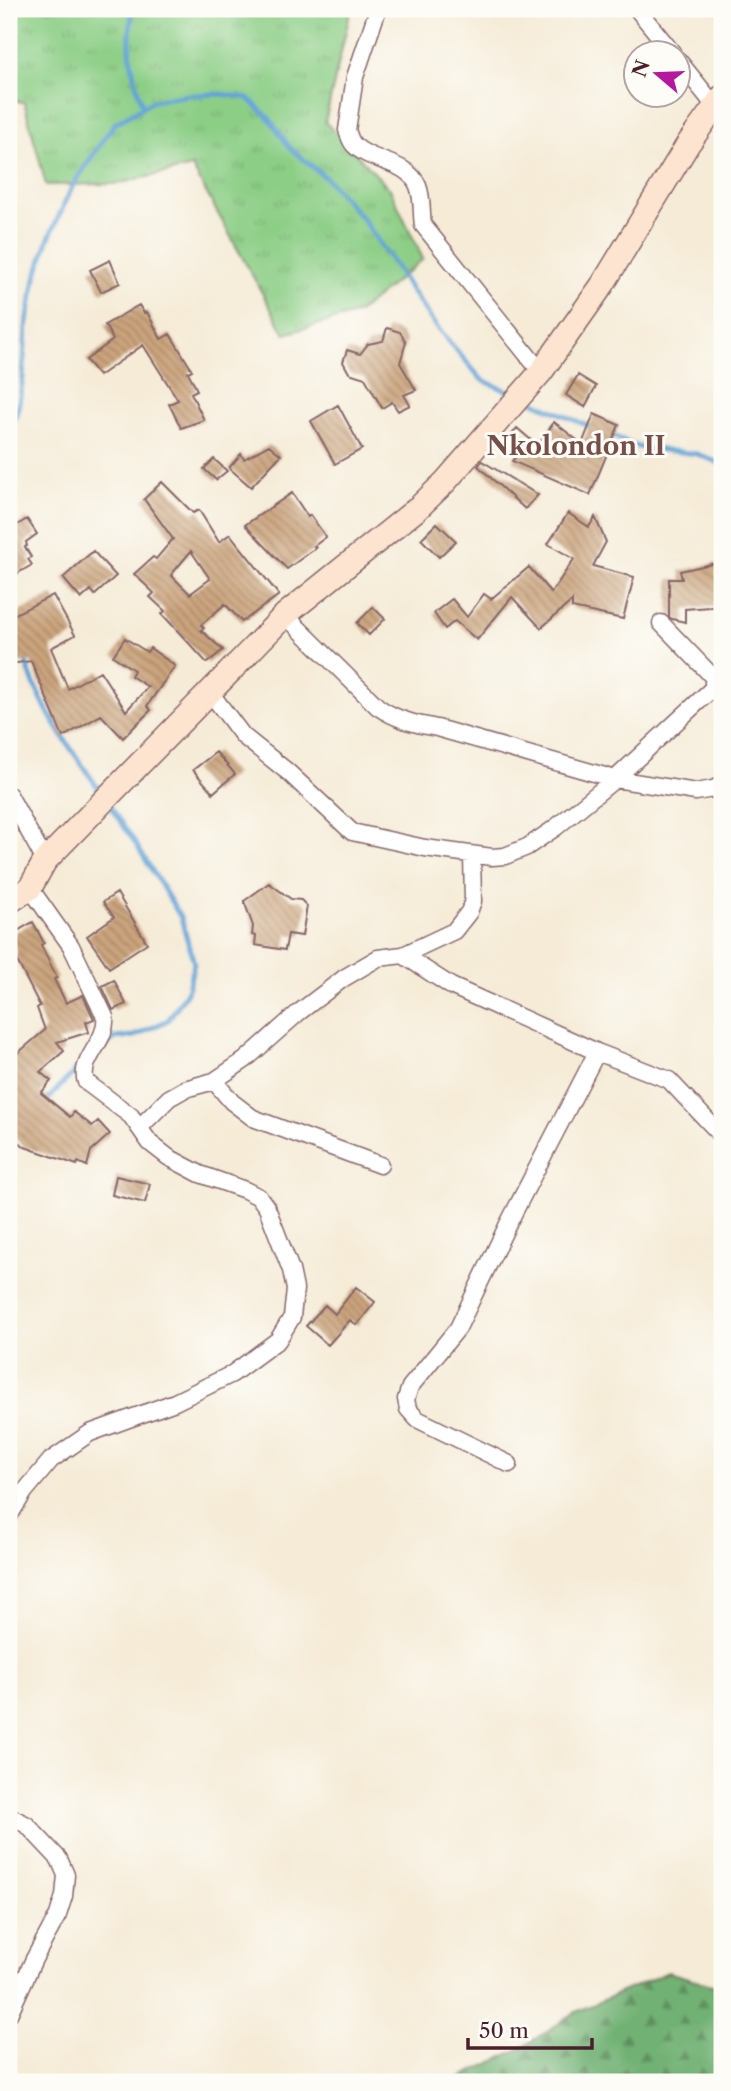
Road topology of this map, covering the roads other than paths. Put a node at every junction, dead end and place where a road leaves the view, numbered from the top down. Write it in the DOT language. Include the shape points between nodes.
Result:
graph roads {
  1 [pos="378,9"];
  2 [pos="637,9"];
  3 [pos="661,38"];
  4 [pos="692,74"];
  5 [pos="718,101"];
  6 [pos="541,372"];
  7 [pos="285,615"];
  8 [pos="661,623"];
  9 [pos="209,691"];
  10 [pos="615,779"];
  11 [pos="722,785"];
  12 [pos="9,795"];
  13 [pos="472,855"];
  14 [pos="45,861"];
  15 [pos="30,888"];
  16 [pos="9,902"];
  17 [pos="403,955"];
  18 [pos="597,1052"];
  19 [pos="214,1081"];
  20 [pos="140,1127"];
  21 [pos="722,1136"];
  22 [pos="380,1166"];
  23 [pos="509,1464"];
  24 [pos="9,1516"];
  25 [pos="9,1816"];
  26 [pos="9,2014"];
  1 -- 6 [label="street" via="355,77 347,130 352,145 414,179 422,199 423,225"];
  2 -- 3 [label="street"];
  4 -- 5 [label="street"];
  5 -- 6 [label="street" via="603,284"];
  6 -- 7 [label="street" via="417,509"];
  7 -- 9 [label="street"];
  7 -- 10 [label="street" via="392,716"];
  8 -- 10 [label="street" via="713,677 713,688"];
  9 -- 13 [label="street" via="243,736 352,832"];
  9 -- 14 [label="street"];
  10 -- 11 [label="street" via="696,792"];
  10 -- 13 [label="street" via="527,847 492,858"];
  12 -- 14 [label="street"];
  13 -- 17 [label="street" via="470,912 454,931"];
  14 -- 15 [label="street"];
  15 -- 16 [label="street"];
  15 -- 20 [label="street" via="72,946 105,1017 104,1034 86,1066 86,1082"];
  17 -- 18 [label="street" via="452,986"];
  17 -- 19 [label="street" via="378,958 344,978"];
  18 -- 21 [label="street" via="669,1080"];
  18 -- 23 [label="street" via="458,1328 410,1387 406,1399 417,1419"];
  19 -- 20 [label="street" via="169,1098"];
  19 -- 22 [label="street" via="253,1118"];
  20 -- 24 [label="street" via="150,1143 168,1157 259,1198 291,1270 295,1289 292,1317 278,1340 232,1374 175,1402 90,1433 51,1460"];
  25 -- 26 [label="street" via="27,1825 59,1859 66,1875 58,1915"];
}
